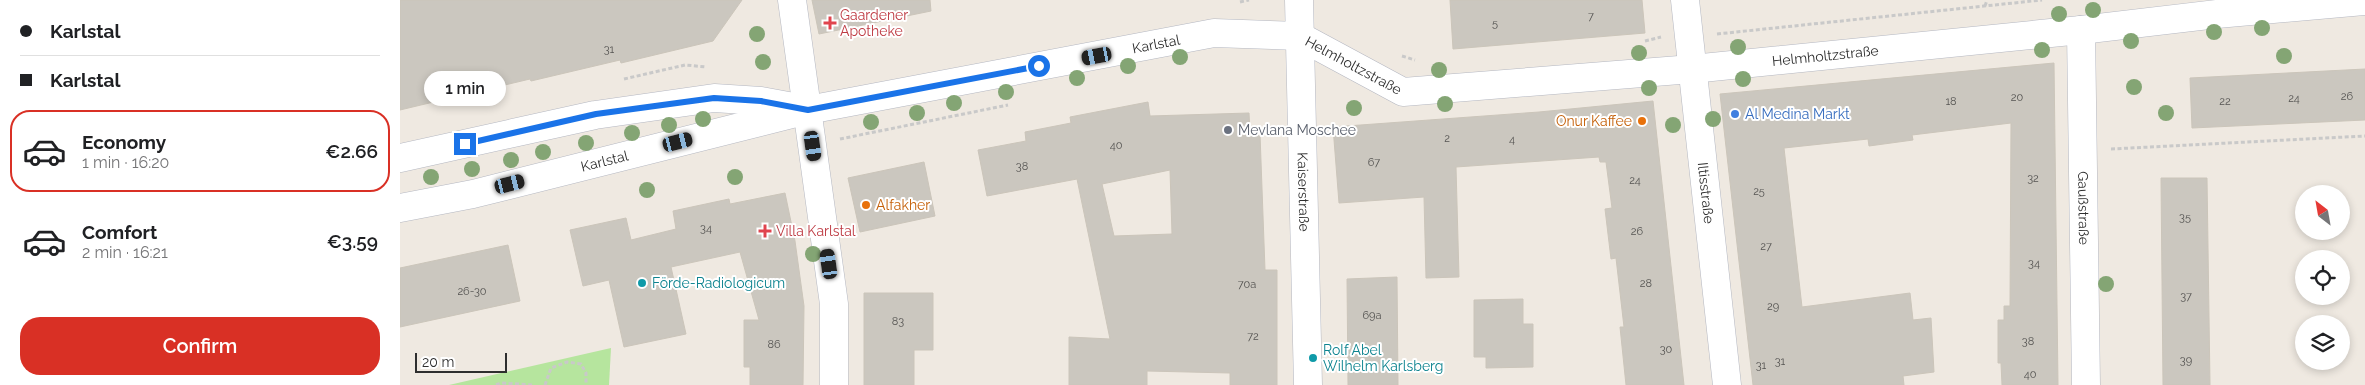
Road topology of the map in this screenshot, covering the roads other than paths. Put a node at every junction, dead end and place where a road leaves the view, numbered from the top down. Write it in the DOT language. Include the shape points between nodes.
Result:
graph roads {
  1 [pos="792,0"];
  2 [pos="1299,0"];
  3 [pos="1685,0"];
  4 [pos="2365,1"];
  5 [pos="2081,30"];
  6 [pos="1299,36"];
  7 [pos="1692,69"];
  8 [pos="808,110"];
  9 [pos="400,158"];
  10 [pos="400,208"];
  11 [pos="834,385"];
  12 [pos="1308,385"];
  13 [pos="1727,385"];
  14 [pos="2086,385"];
  1 -- 8 [label="street"];
  2 -- 6 [label="street, Kaiserstraße"];
  3 -- 7 [label="street, Iltisstraße"];
  4 -- 5 [label="street, Helmholtzstraße"];
  5 -- 7 [label="street, Helmholtzstraße"];
  5 -- 14 [label="street, Gaußstraße"];
  6 -- 7 [label="street, Helmholtzstraße" via="1403,92"];
  6 -- 8 [label="street, Karlstal" via="1214,34"];
  6 -- 12 [label="street, Kaiserstraße"];
  7 -- 13 [label="street, Iltisstraße"];
  8 -- 9 [label="street, Karlstal" via="761,101 714,98 596,114"];
  8 -- 10 [label="street, Karlstal" via="473,194"];
  8 -- 11 [label="street" via="834,304"];
}
